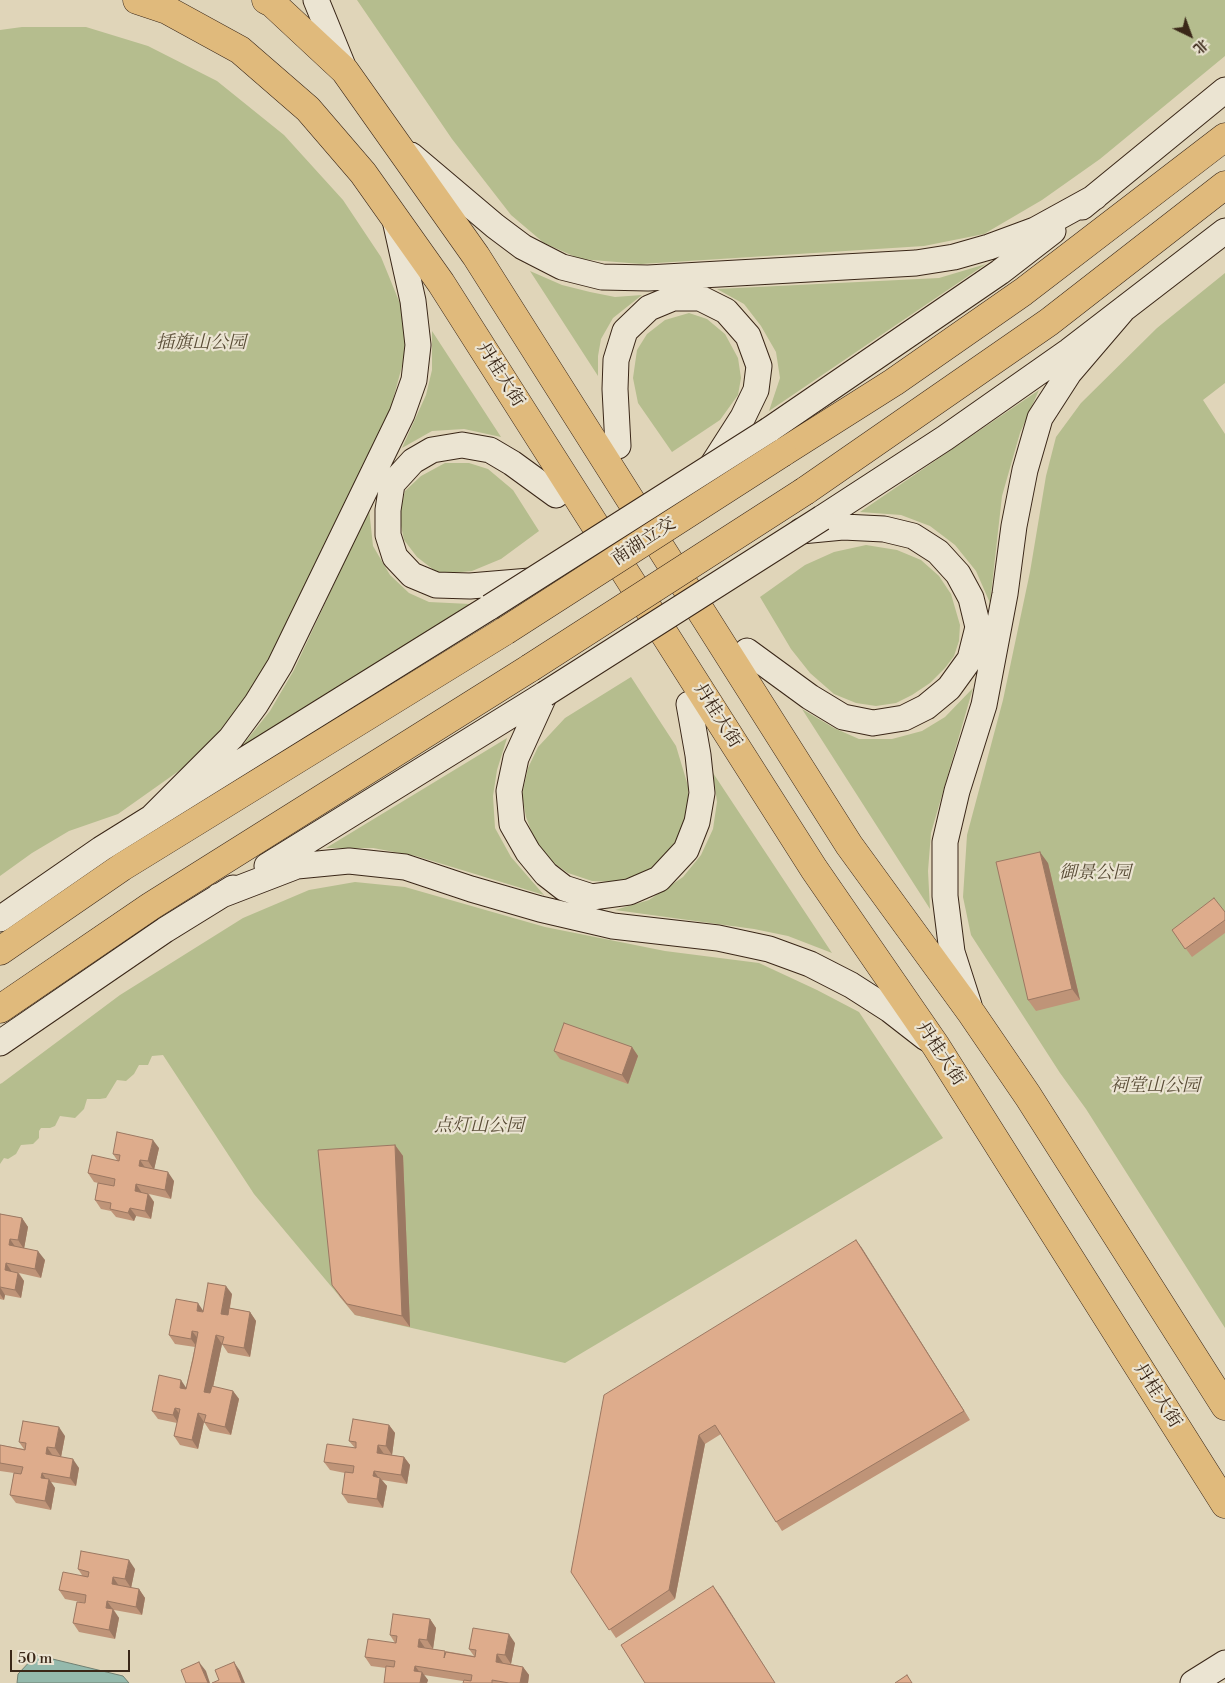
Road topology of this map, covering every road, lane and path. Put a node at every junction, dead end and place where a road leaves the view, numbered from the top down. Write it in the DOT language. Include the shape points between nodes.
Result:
graph roads {
  1 [pos="137,0"];
  2 [pos="266,0"];
  3 [pos="316,0"];
  4 [pos="345,71"];
  5 [pos="1225,90"];
  6 [pos="1225,137"];
  7 [pos="396,143"];
  8 [pos="1225,185"];
  9 [pos="432,194"];
  10 [pos="1095,197"];
  11 [pos="395,218"];
  12 [pos="1225,231"];
  13 [pos="421,254"];
  14 [pos="1122,311"];
  15 [pos="618,446"];
  16 [pos="710,467"];
  17 [pos="556,496"];
  18 [pos="801,531"];
  19 [pos="530,581"];
  20 [pos="747,651"];
  21 [pos="545,694"];
  22 [pos="689,704"];
  23 [pos="152,817"];
  24 [pos="219,896"];
  25 [pos="897,911"];
  26 [pos="0,918"];
  27 [pos="863,940"];
  28 [pos="0,951"];
  29 [pos="0,1009"];
  30 [pos="972,1014"];
  31 [pos="4,1040"];
  32 [pos="936,1046"];
  33 [pos="1225,1406"];
  34 [pos="1225,1504"];
  35 [pos="1225,1663"];
  36 [pos="1194,1683"];
  1 -- 11 [label="main road, 丹桂大街" via="167,10 240,50 308,108 363,173"];
  2 -- 4 [label="main road"];
  3 -- 4 [label="street"];
  4 -- 7 [label="main road"];
  5 -- 10 [label="street"];
  6 -- 28 [label="main road, 南湖立交, bridge" via="1023,292 894,382 505,631 122,867"];
  7 -- 9 [label="main road"];
  7 -- 10 [label="street" via="523,247 562,267 602,277 648,278 906,264 954,257 1035,230"];
  8 -- 29 [label="main road, bridge" via="1049,322 805,491 151,906"];
  9 -- 15 [label="main road" via="496,254"];
  9 -- 25 [label="main road" via="476,256 849,845"];
  10 -- 16 [label="street, bridge" via="1000,272"];
  11 -- 13 [label="main road, 丹桂大街"];
  11 -- 23 [label="street" via="413,301 418,345 414,380 402,414 280,665 256,704 231,738"];
  12 -- 14 [label="street"];
  13 -- 17 [label="main road" via="438,310"];
  13 -- 27 [label="main road, 丹桂大街" via="814,869"];
  14 -- 18 [label="street, bridge" via="945,438"];
  14 -- 30 [label="street" via="1069,373 1040,418 1014,526 984,705 945,842 945,896 952,952"];
  15 -- 16 [label="street" via="616,360 625,332 649,308 673,298 700,298 726,311 748,336 759,366 752,399"];
  15 -- 20 [label="main road"];
  16 -- 19 [label="street, bridge"];
  17 -- 19 [label="street" via="490,450 462,445 432,450 413,461 392,484 388,535 395,557 412,575 436,585"];
  17 -- 22 [label="main road"];
  18 -- 20 [label="street" via="843,527 884,529 913,536 938,552 958,574 971,598 978,627 970,659 949,688 926,707 904,718 873,723 843,717"];
  18 -- 21 [label="street, bridge"];
  19 -- 23 [label="street, bridge"];
  20 -- 25 [label="main road" via="860,828"];
  21 -- 22 [label="street" via="516,758 509,791 512,824 528,852 546,874 564,888 592,897 629,892 659,879 686,850 697,822 702,793"];
  21 -- 24 [label="street"];
  22 -- 27 [label="main road" via="797,874"];
  23 -- 26 [label="street"];
  24 -- 31 [label="street"];
  24 -- 32 [label="street" via="297,866 349,862 405,867 540,909 612,926 718,938 770,948 851,985"];
  25 -- 30 [label="main road"];
  27 -- 32 [label="main road, 丹桂大街"];
  30 -- 33 [label="main road" via="1028,1096"];
  32 -- 34 [label="main road, 丹桂大街"];
  35 -- 36 [label="street"];
}
